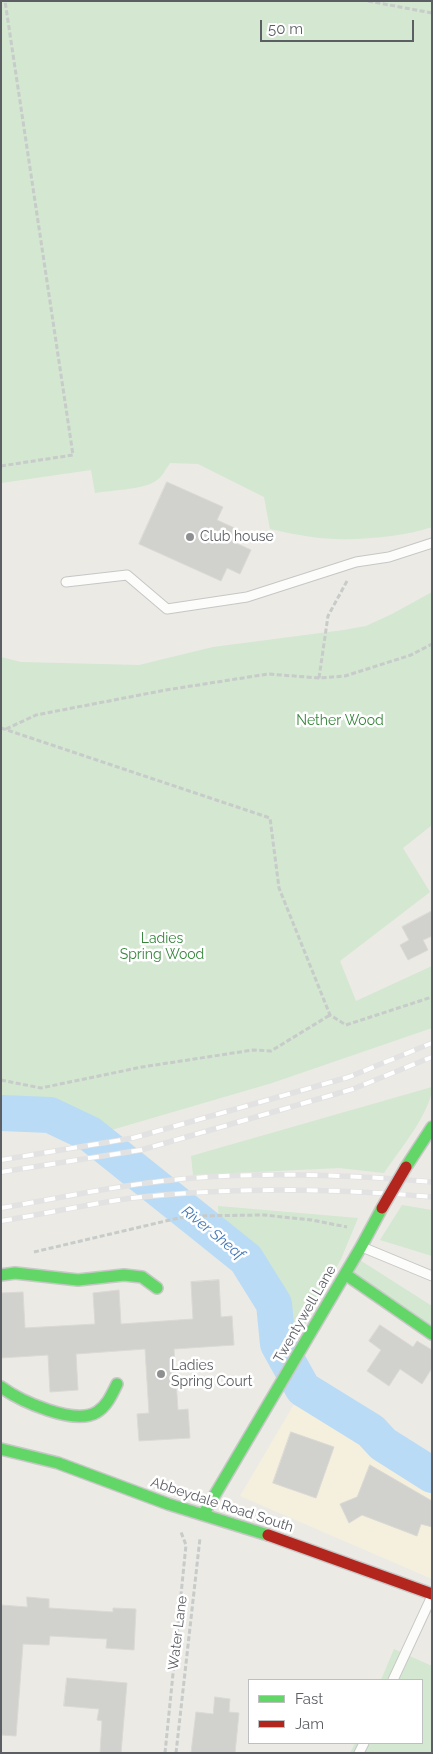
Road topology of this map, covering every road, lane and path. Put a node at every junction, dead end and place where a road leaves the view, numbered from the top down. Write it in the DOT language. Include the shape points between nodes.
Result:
graph roads {
  1 [pos="5,1"];
  2 [pos="368,1"];
  3 [pos="432,13"];
  4 [pos="1,466"];
  5 [pos="432,543"];
  6 [pos="356,562"];
  7 [pos="66,582"];
  8 [pos="432,644"];
  9 [pos="319,678"];
  10 [pos="4,728"];
  11 [pos="432,997"];
  12 [pos="330,1015"];
  13 [pos="1,1080"];
  14 [pos="432,1127"];
  15 [pos="368,1233"];
  16 [pos="361,1247"];
  17 [pos="30,1252"];
  18 [pos="346,1274"];
  19 [pos="1,1275"];
  20 [pos="432,1276"];
  21 [pos="157,1288"];
  22 [pos="432,1334"];
  23 [pos="116,1384"];
  24 [pos="1,1387"];
  25 [pos="1,1449"];
  26 [pos="203,1515"];
  27 [pos="179,1529"];
  28 [pos="432,1595"];
  29 [pos="393,1679"];
  30 [pos="165,1753"];
  31 [pos="176,1753"];
  1 -- 4 [label="path" via="73,455"];
  2 -- 3 [label="path"];
  5 -- 6 [label="lane" via="389,557"];
  6 -- 7 [label="lane" via="247,598 167,609 127,575"];
  6 -- 9 [label="path" via="328,616"];
  8 -- 9 [label="path" via="411,656 345,676"];
  9 -- 10 [label="path" via="268,674 166,690 36,715"];
  10 -- 12 [label="path" via="270,818 279,888"];
  11 -- 12 [label="path" via="346,1025"];
  12 -- 13 [label="path" via="271,1051 253,1050 142,1066 41,1088"];
  14 -- 15 [label="street, Twentywell Lane, bridge"];
  15 -- 16 [label="street, Twentywell Lane"];
  15 -- 17 [label="path" via="303,1219 264,1215 188,1216"];
  16 -- 18 [label="street, Twentywell Lane"];
  16 -- 20 [label="lane"];
  18 -- 22 [label="street"];
  18 -- 26 [label="street, Twentywell Lane"];
  19 -- 21 [label="street" via="15,1272 78,1280 124,1275 142,1277"];
  23 -- 24 [label="street" via="111,1398 100,1410 93,1415 77,1417 12,1396"];
  25 -- 26 [label="street, Abbeydale Road South" via="58,1463"];
  26 -- 28 [label="street, Abbeydale Road South" via="272,1536"];
  26 -- 31 [label="path, Water Lane"];
  27 -- 30 [label="path" via="186,1545"];
  28 -- 29 [label="lane"];
}
